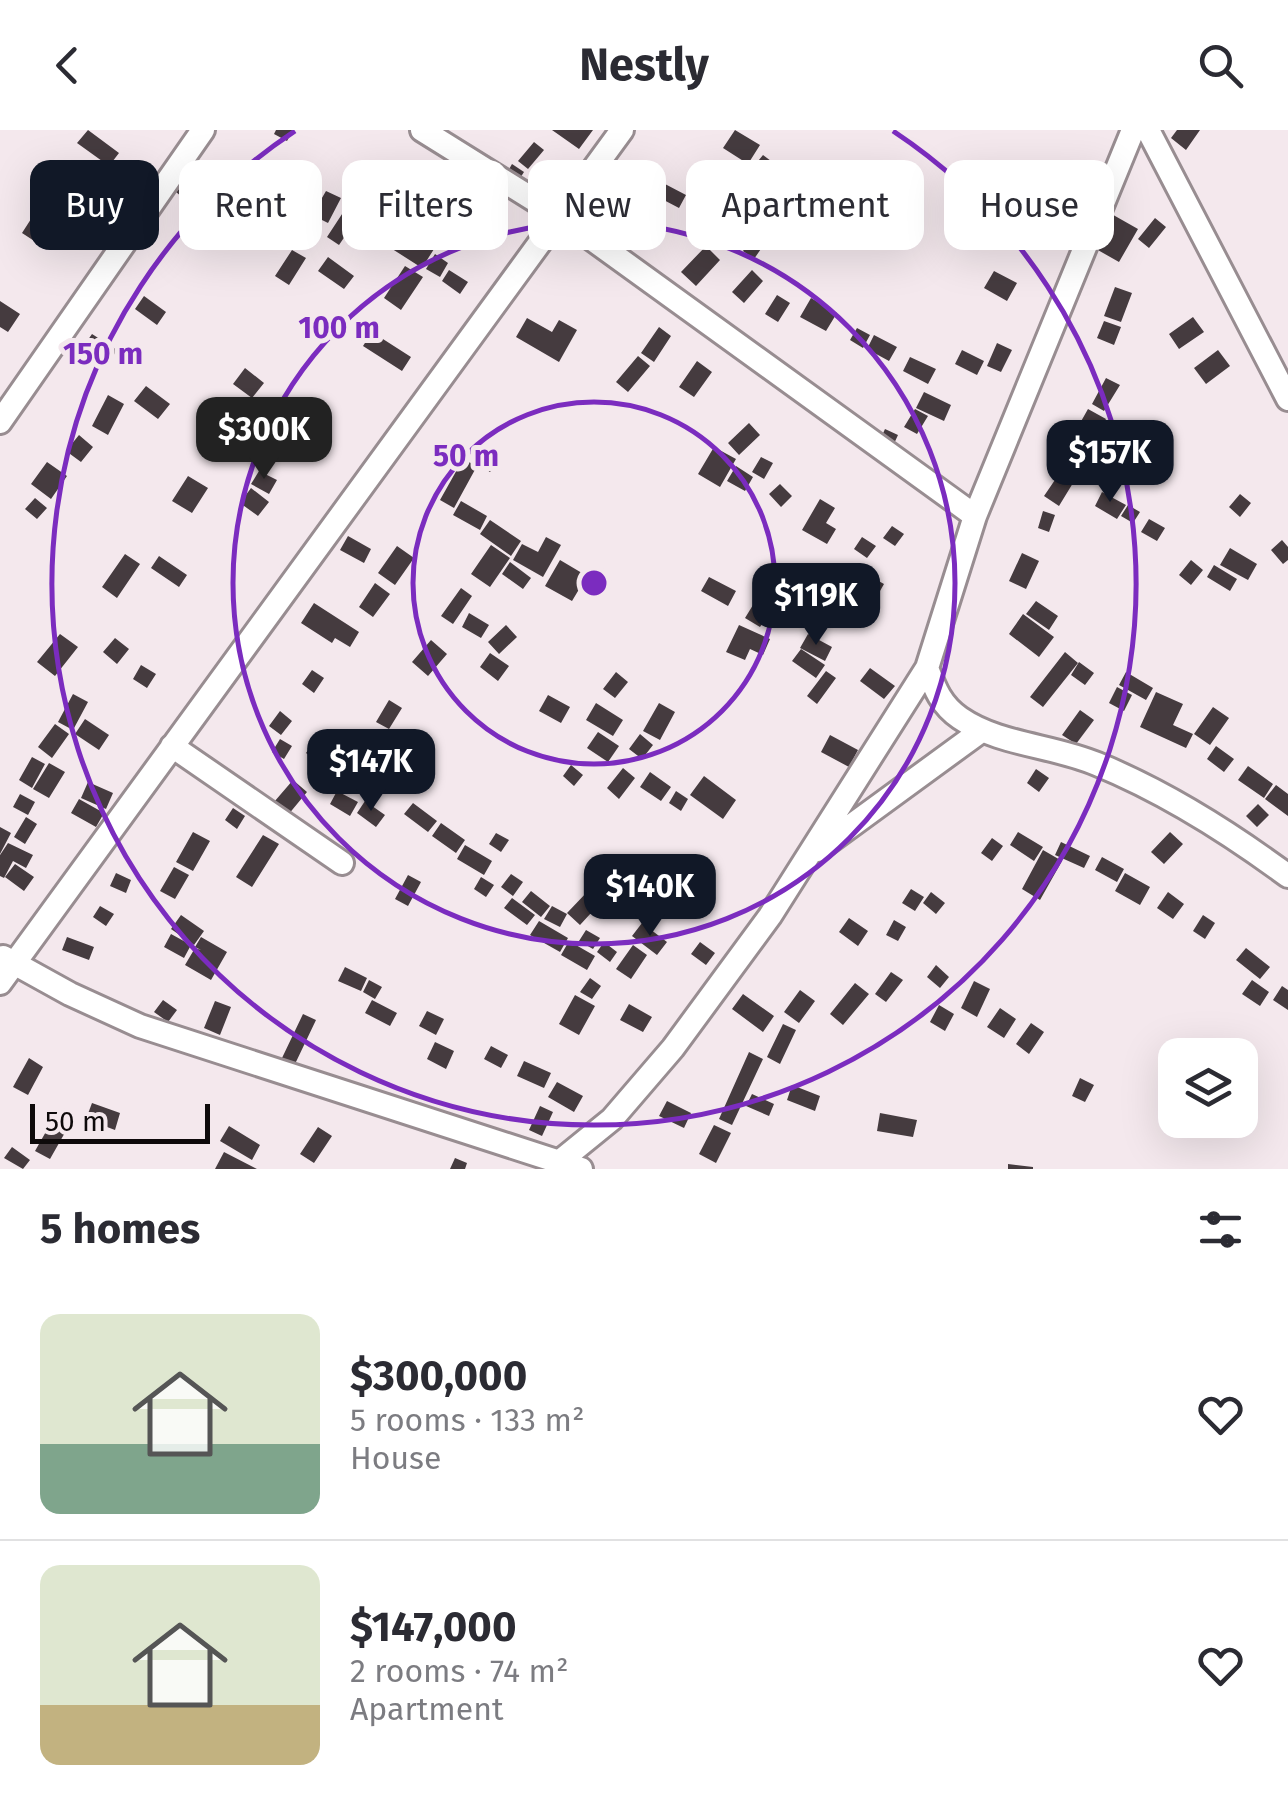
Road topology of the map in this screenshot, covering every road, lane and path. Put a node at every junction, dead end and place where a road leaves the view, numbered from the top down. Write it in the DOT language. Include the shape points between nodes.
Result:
graph roads {
  1 [pos="204,130"];
  2 [pos="422,130"];
  3 [pos="622,130"];
  4 [pos="1132,130"];
  5 [pos="1148,130"];
  6 [pos="600,160"];
  7 [pos="528,196"];
  8 [pos="535,250"];
  9 [pos="607,250"];
  10 [pos="1288,399"];
  11 [pos="0,422"];
  12 [pos="975,516"];
  13 [pos="928,668"];
  14 [pos="982,731"];
  15 [pos="172,746"];
  16 [pos="806,858"];
  17 [pos="342,863"];
  18 [pos="1288,876"];
  19 [pos="7,959"];
  20 [pos="0,983"];
  21 [pos="570,1166"];
  1 -- 11 [label="street"];
  2 -- 7 [label="street"];
  3 -- 6 [label="street"];
  4 -- 12 [label="street"];
  5 -- 10 [label="street"];
  8 -- 15 [label="street"];
  9 -- 12 [label="street"];
  12 -- 13 [label="street"];
  13 -- 14 [label="street" via="940,700"];
  13 -- 16 [label="street"];
  14 -- 16 [label="street"];
  14 -- 18 [label="street" via="1098,764"];
  15 -- 17 [label="street"];
  15 -- 19 [label="street"];
  16 -- 21 [label="street" via="673,1048"];
  19 -- 20 [label="street"];
  19 -- 21 [label="street" via="140,1026"];
}
